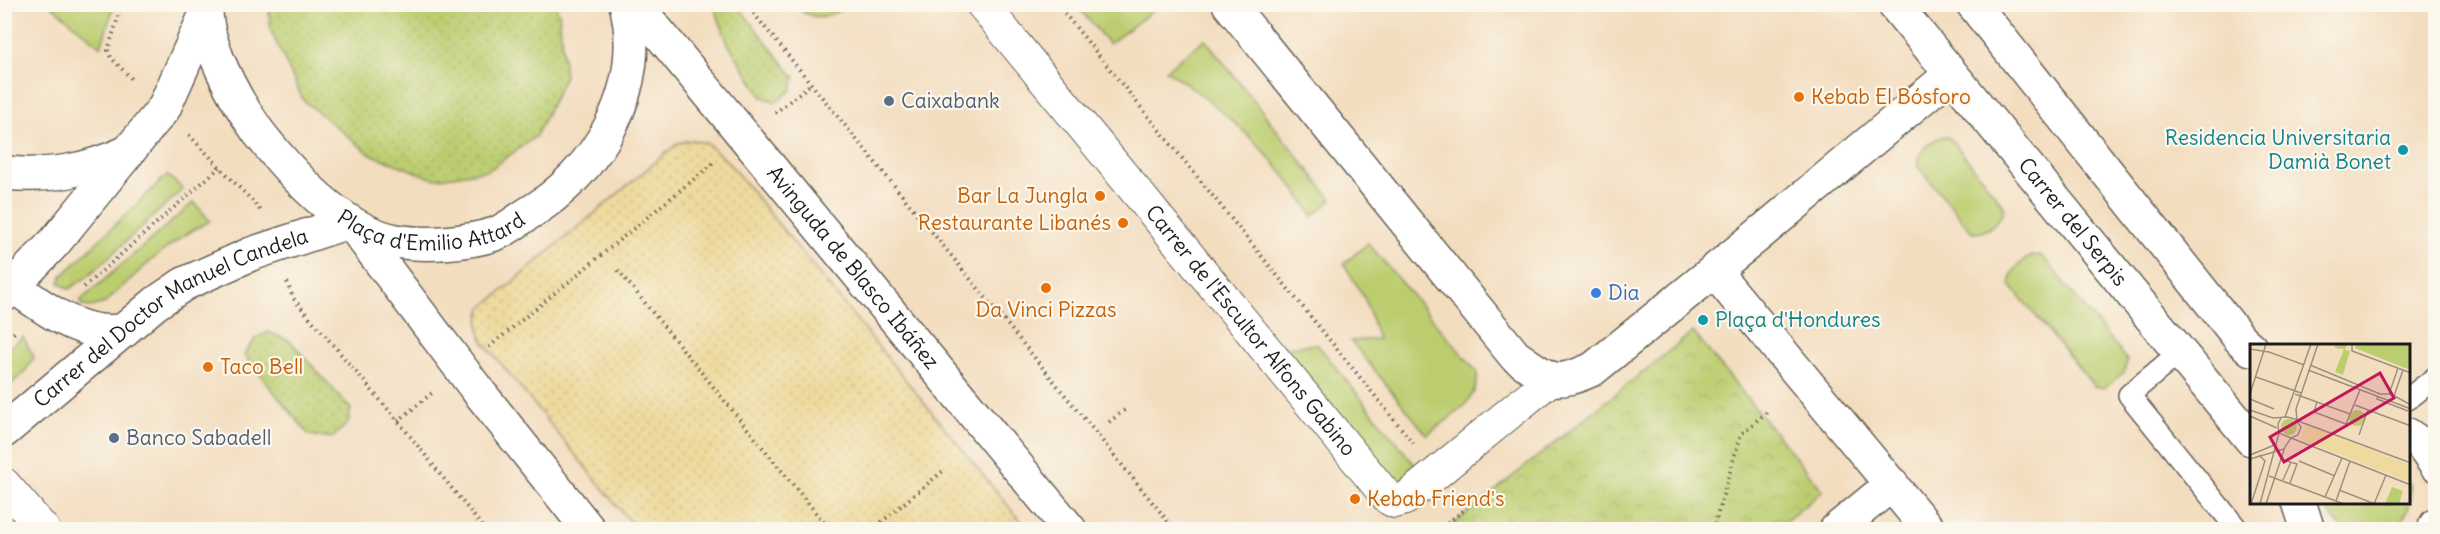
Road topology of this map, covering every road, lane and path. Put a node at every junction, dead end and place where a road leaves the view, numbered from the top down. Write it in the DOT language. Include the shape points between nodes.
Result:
graph roads {
  1 [pos="626,4"];
  2 [pos="635,4"];
  3 [pos="746,4"];
  4 [pos="982,4"];
  5 [pos="1057,4"];
  6 [pos="1229,4"];
  7 [pos="1894,4"];
  8 [pos="1973,4"];
  9 [pos="205,10"];
  10 [pos="1950,75"];
  11 [pos="812,83"];
  12 [pos="779,110"];
  13 [pos="129,152"];
  14 [pos="724,155"];
  15 [pos="220,167"];
  16 [pos="4,173"];
  17 [pos="350,223"];
  18 [pos="618,270"];
  19 [pos="1714,271"];
  20 [pos="8,287"];
  21 [pos="77,294"];
  22 [pos="17,330"];
  23 [pos="124,331"];
  24 [pos="4,341"];
  25 [pos="488,348"];
  26 [pos="2250,348"];
  27 [pos="2179,353"];
  28 [pos="2436,377"];
  29 [pos="1560,380"];
  30 [pos="429,395"];
  31 [pos="2410,398"];
  32 [pos="1126,409"];
  33 [pos="1767,412"];
  34 [pos="398,421"];
  35 [pos="1109,422"];
  36 [pos="4,431"];
  37 [pos="2410,436"];
  38 [pos="2250,438"];
  39 [pos="2436,465"];
  40 [pos="944,470"];
  41 [pos="1437,472"];
  42 [pos="4,484"];
  43 [pos="1892,484"];
  44 [pos="1467,508"];
  45 [pos="44,530"];
  46 [pos="589,530"];
  47 [pos="830,530"];
  48 [pos="845,530"];
  49 [pos="852,530"];
  50 [pos="872,530"];
  51 [pos="1070,530"];
  52 [pos="1175,530"];
  53 [pos="1438,530"];
  54 [pos="1713,530"];
  55 [pos="1836,530"];
  56 [pos="1929,530"];
  57 [pos="2238,530"];
  1 -- 17 [label="street, Plaça d'Emilio Attard" via="631,26 630,72 616,119 585,168 544,205 496,234 442,244 394,241"];
  2 -- 51 [label="street, Avinguda de Blasco Ibáñez"];
  3 -- 11 [label="path"];
  4 -- 41 [label="street, Carrer de l'Escultor Alfons Gabino" via="1389,499 1406,499"];
  5 -- 41 [label="path"];
  6 -- 29 [label="street" via="1515,356"];
  7 -- 10 [label="street, Carrer del Serpis"];
  8 -- 26 [label="street"];
  9 -- 13 [label="street" via="164,108"];
  9 -- 17 [label="street, Plaça d'Emilio Attard" via="222,70 248,117 301,182"];
  10 -- 19 [label="street"];
  10 -- 27 [label="street, Carrer del Serpis"];
  11 -- 12 [label="path"];
  11 -- 52 [label="path"];
  13 -- 16 [label="street" via="67,173"];
  13 -- 20 [label="street" via="54,243"];
  14 -- 25 [label="path"];
  15 -- 21 [label="path"];
  17 -- 23 [label="street, Carrer del Doctor Manuel Candela" via="266,249 202,275 156,303"];
  17 -- 46 [label="street"];
  18 -- 47 [label="path"];
  19 -- 29 [label="street" via="1593,369"];
  19 -- 43 [label="street"];
  20 -- 23 [label="street" via="78,325 100,331"];
  22 -- 24 [label="path"];
  23 -- 36 [label="street, Carrer del Doctor Manuel Candela"];
  27 -- 38 [label="street, Carrer del Serpis"];
  27 -- 57 [label="lane" via="2129,394"];
  28 -- 31 [label="lane"];
  29 -- 41 [label="street, Carrer de l'Escultor Alfons Gabino"];
  30 -- 34 [label="path"];
  32 -- 35 [label="path"];
  33 -- 54 [label="path" via="1741,434"];
  37 -- 39 [label="street"];
  40 -- 50 [label="path"];
  42 -- 45 [label="street"];
  43 -- 55 [label="street"];
  43 -- 56 [label="street"];
  44 -- 53 [label="path"];
  48 -- 49 [label="path" via="849,526"];
}
